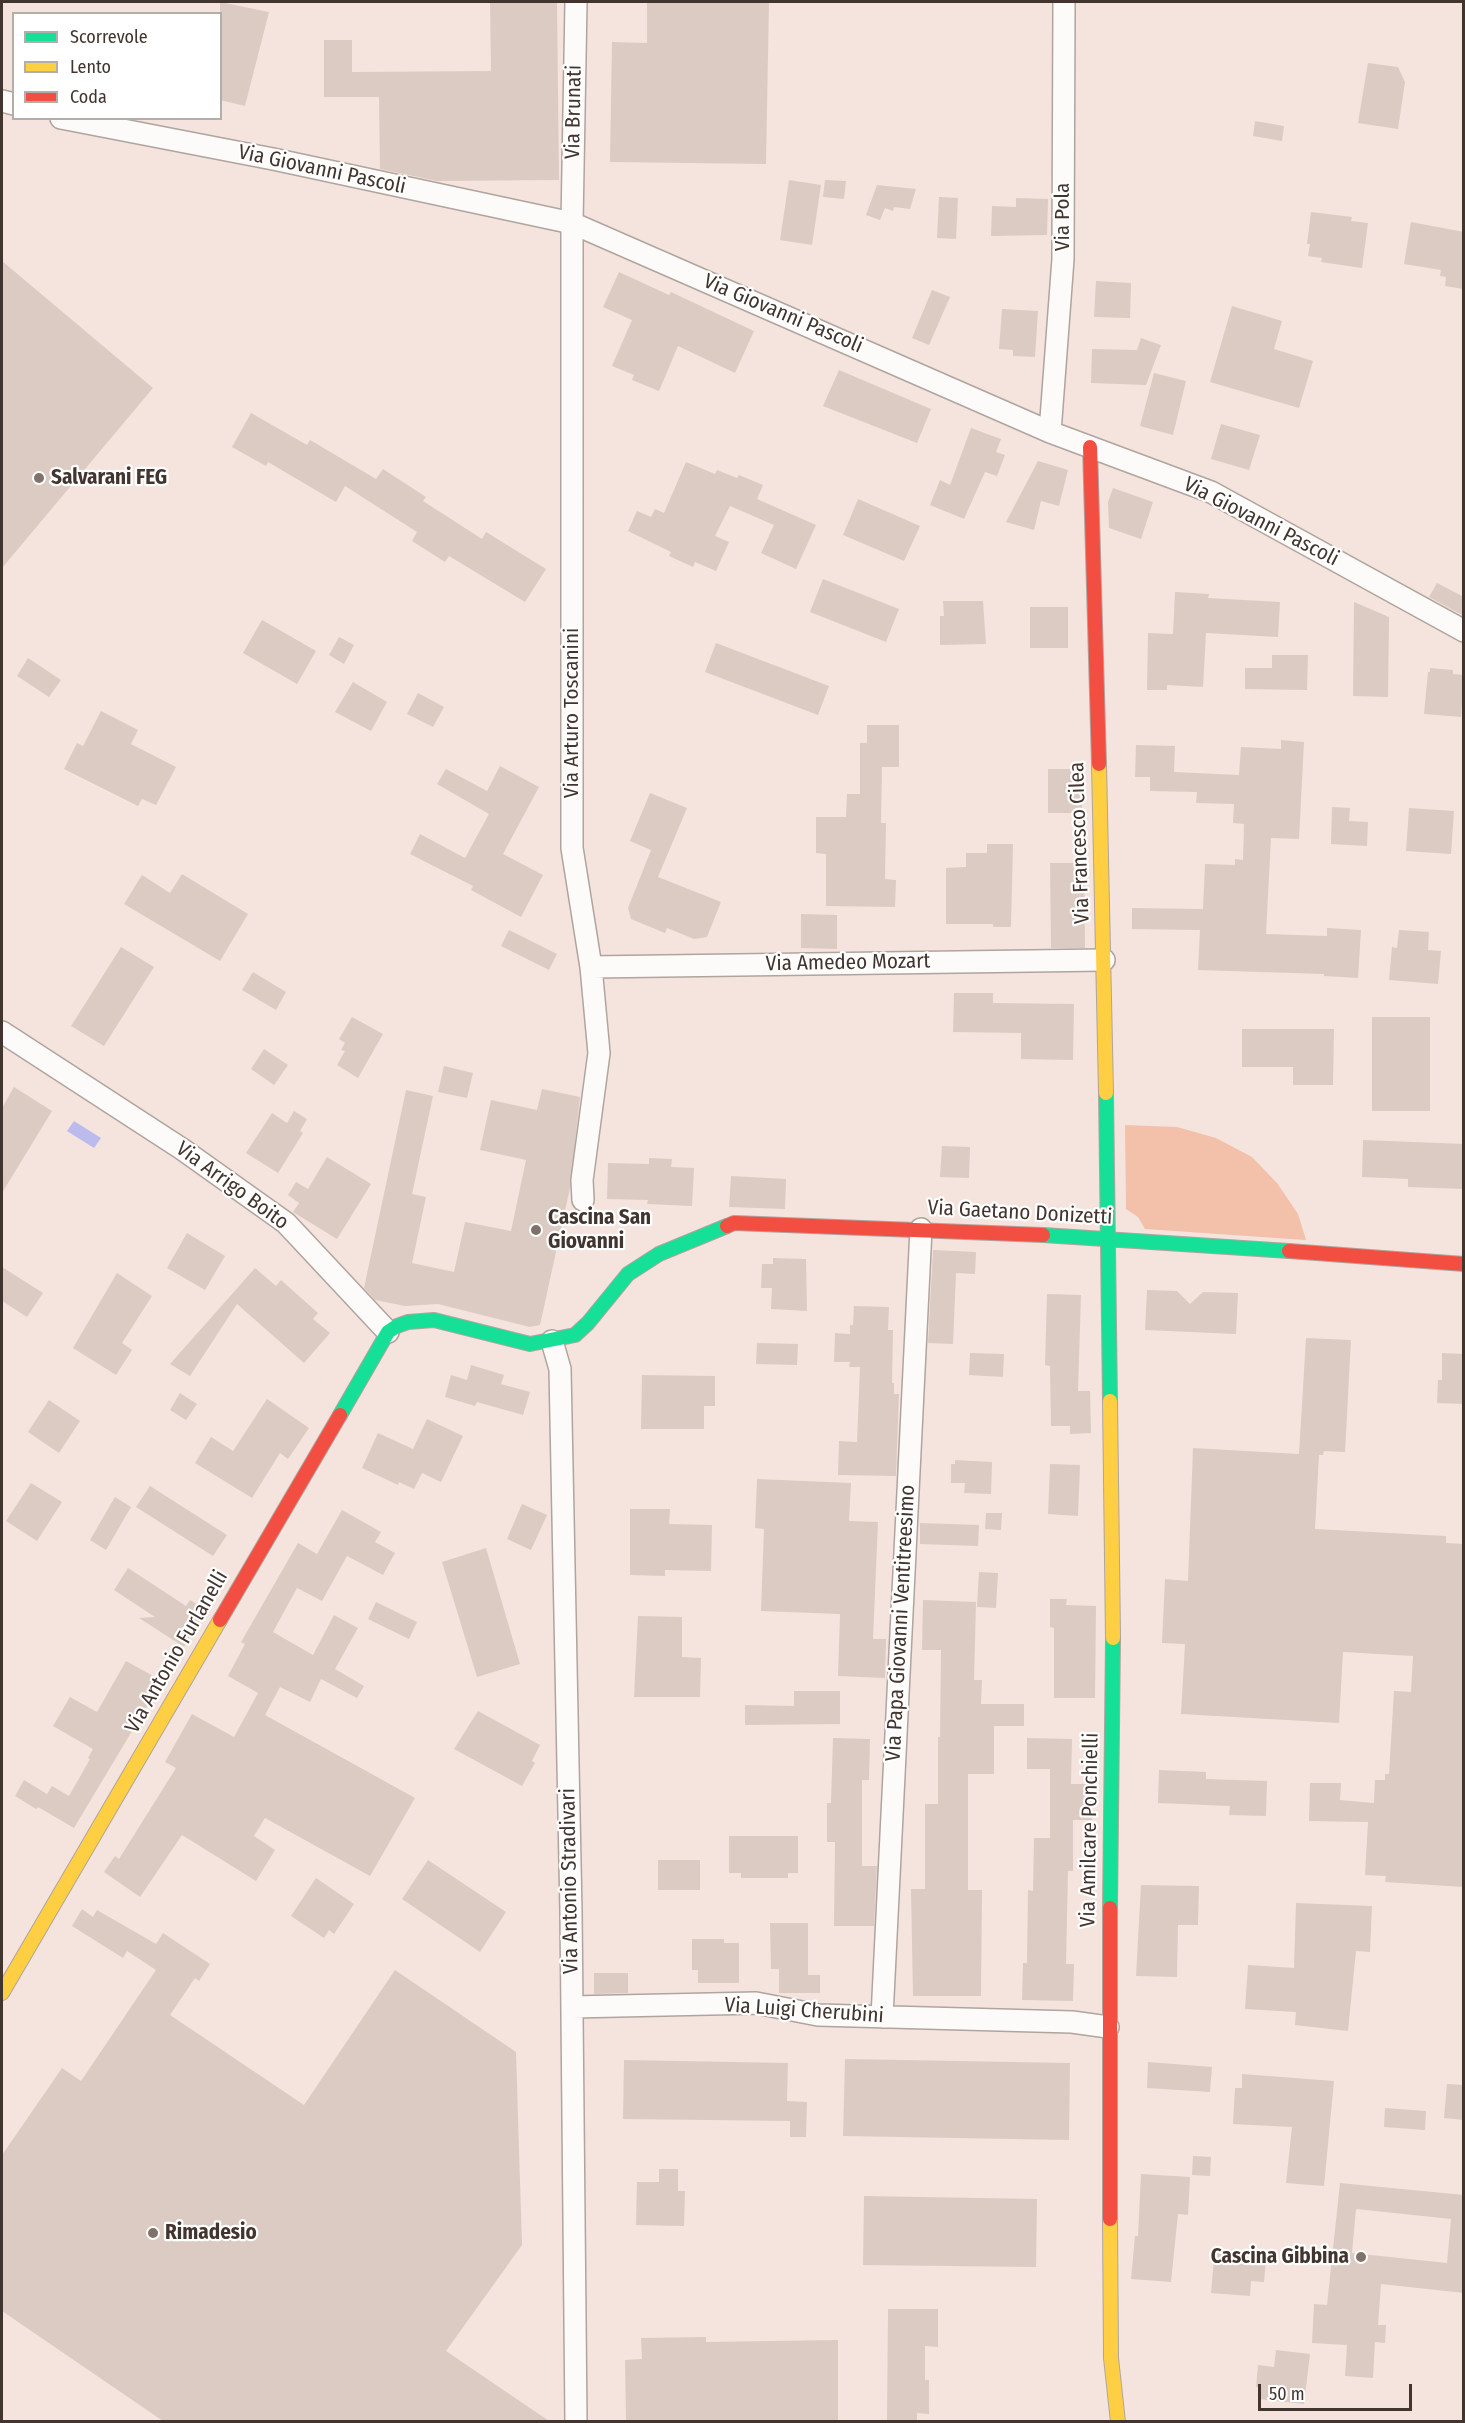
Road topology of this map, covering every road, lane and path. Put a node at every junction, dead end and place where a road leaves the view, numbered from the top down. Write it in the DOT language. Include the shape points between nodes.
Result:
graph roads {
  1 [pos="576,2"];
  2 [pos="1065,2"];
  3 [pos="71,120"];
  4 [pos="572,223"];
  5 [pos="1050,432"];
  6 [pos="1090,447"];
  7 [pos="1464,631"];
  8 [pos="1104,960"];
  9 [pos="591,967"];
  10 [pos="2,1032"];
  11 [pos="583,1200"];
  12 [pos="921,1229"];
  13 [pos="1107,1238"];
  14 [pos="1464,1264"];
  15 [pos="388,1332"];
  16 [pos="552,1341"];
  17 [pos="2,1993"];
  18 [pos="572,2007"];
  19 [pos="882,2017"];
  20 [pos="1108,2027"];
  21 [pos="576,2421"];
  22 [pos="1118,2421"];
  1 -- 4 [label="street, Via Brunati"];
  2 -- 5 [label="street, Via Pola" via="1063,259"];
  3 -- 4 [label="street, Via Giovanni Pascoli"];
  4 -- 5 [label="street, Via Giovanni Pascoli"];
  4 -- 9 [label="street, Via Arturo Toscanini" via="572,848"];
  5 -- 6 [label="street, Via Giovanni Pascoli"];
  6 -- 7 [label="street, Via Giovanni Pascoli" via="1211,492"];
  6 -- 8 [label="street, Via Francesco Cilea"];
  8 -- 9 [label="street, Via Amedeo Mozart"];
  8 -- 13 [label="street, Via Francesco Cilea"];
  9 -- 11 [label="street, Via Arturo Toscanini" via="599,1053 582,1180"];
  10 -- 15 [label="street, Via Arrigo Boito" via="182,1149 286,1223"];
  12 -- 13 [label="street, Via Gaetano Donizetti"];
  12 -- 16 [label="street, Via Gaetano Donizetti" via="734,1223 658,1254 628,1274 575,1335"];
  12 -- 19 [label="street, Via Papa Giovanni Ventitreesimo"];
  13 -- 14 [label="street, Via Gaetano Donizetti"];
  13 -- 20 [label="street, Via Amilcare Ponchielli" via="1113,1670"];
  15 -- 16 [label="street" via="408,1322 434,1320 530,1344"];
  15 -- 17 [label="street, Via Antonio Furlanelli"];
  16 -- 18 [label="street, Via Antonio Stradivari" via="560,1369"];
  18 -- 19 [label="street, Via Luigi Cherubini" via="756,2003 818,2015"];
  18 -- 21 [label="street, Via Antonio Stradivari"];
  19 -- 20 [label="street, Via Luigi Cherubini" via="1072,2022"];
  20 -- 22 [label="street, Via Amilcare Ponchielli" via="1111,2358"];
}
